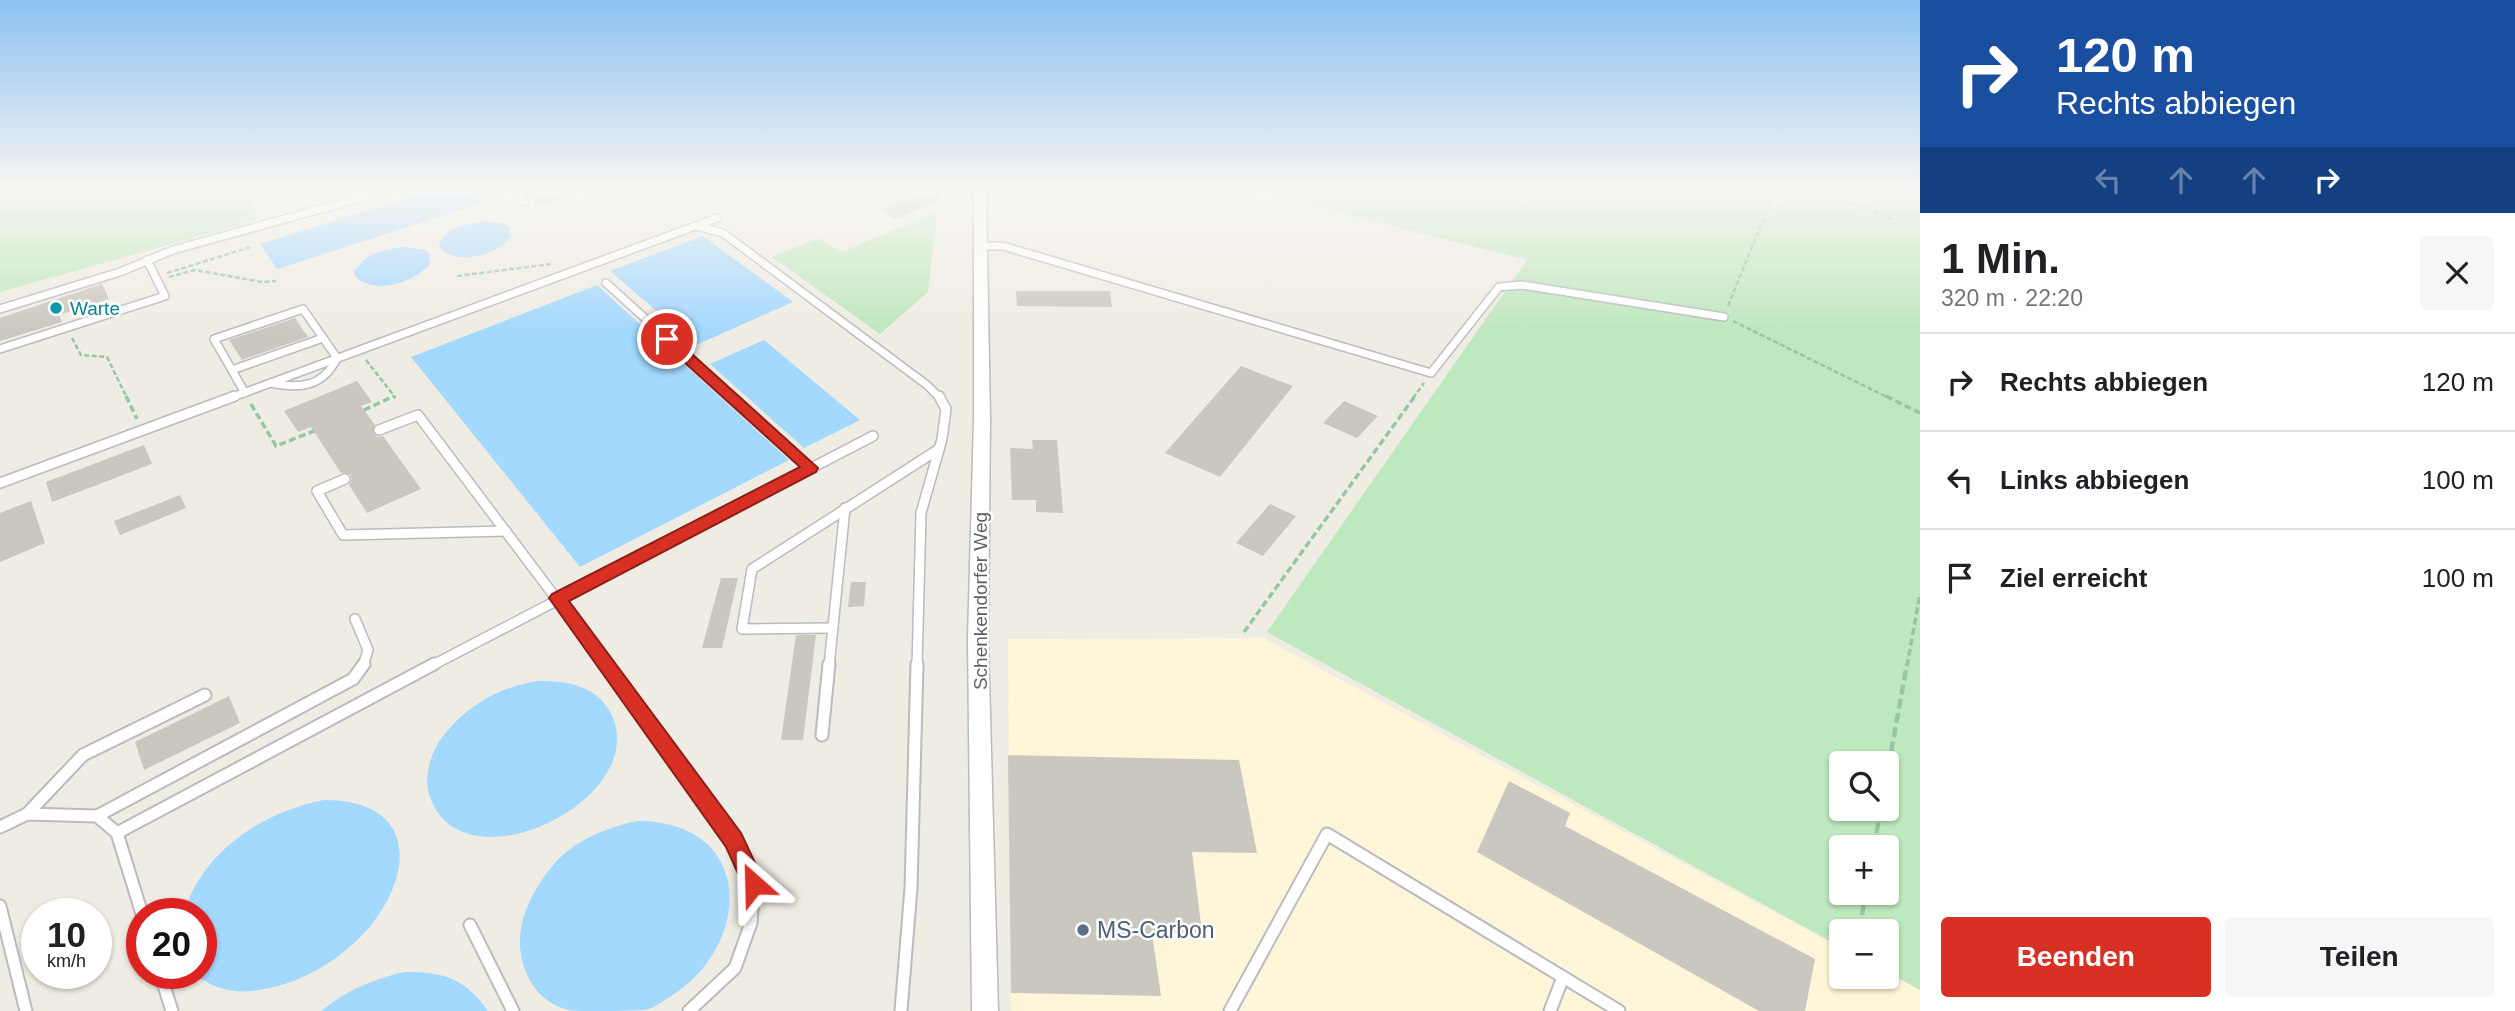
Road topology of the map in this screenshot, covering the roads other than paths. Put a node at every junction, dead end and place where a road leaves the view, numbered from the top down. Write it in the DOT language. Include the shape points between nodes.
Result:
graph roads {
  1 [pos="219,237"];
  2 [pos="666,237"];
  3 [pos="729,237"];
  4 [pos="981,237"];
  5 [pos="981,246"];
  6 [pos="147,260"];
  7 [pos="606,284"];
  8 [pos="0,309"];
  9 [pos="1724,317"];
  10 [pos="323,338"];
  11 [pos="0,349"];
  12 [pos="337,358"];
  13 [pos="232,370"];
  14 [pos="271,383"];
  15 [pos="245,393"];
  16 [pos="379,430"];
  17 [pos="873,436"];
  18 [pos="939,449"];
  19 [pos="810,468"];
  20 [pos="345,479"];
  21 [pos="0,483"];
  22 [pos="845,508"];
  23 [pos="506,531"];
  24 [pos="558,598"];
  25 [pos="355,618"];
  26 [pos="833,628"];
  27 [pos="205,695"];
  28 [pos="822,734"];
  29 [pos="27,814"];
  30 [pos="97,816"];
  31 [pos="0,827"];
  32 [pos="117,833"];
  33 [pos="137,898"];
  34 [pos="0,906"];
  35 [pos="470,925"];
  36 [pos="1563,977"];
  37 [pos="165,989"];
  38 [pos="26,1011"];
  39 [pos="172,1011"];
  40 [pos="513,1011"];
  41 [pos="689,1011"];
  42 [pos="901,1011"];
  43 [pos="985,1011"];
  44 [pos="1230,1011"];
  45 [pos="1550,1011"];
  46 [pos="1619,1011"];
  1 -- 6 [label="lane"];
  2 -- 12 [label="lane"];
  3 -- 18 [label="lane" via="939,396 946,409"];
  4 -- 5 [label="street, Schenkendorfer Weg"];
  5 -- 9 [label="lane" via="1003,246 1431,373 1499,287 1522,285"];
  5 -- 43 [label="street, Schenkendorfer Weg" via="978,639"];
  6 -- 8 [label="lane"];
  6 -- 11 [label="lane" via="165,296"];
  7 -- 19 [label="lane"];
  10 -- 12 [label="lane"];
  10 -- 13 [label="lane"];
  10 -- 13 [label="lane" via="303,309 214,339"];
  12 -- 14 [label="lane"];
  12 -- 14 [label="lane" via="327,376 314,386"];
  13 -- 15 [label="lane"];
  14 -- 15 [label="lane"];
  15 -- 21 [label="lane"];
  16 -- 23 [label="lane" via="418,415"];
  17 -- 19 [label="lane"];
  18 -- 22 [label="lane"];
  18 -- 42 [label="lane" via="921,513 911,888"];
  19 -- 24 [label="lane"];
  20 -- 23 [label="lane" via="317,491 343,535"];
  22 -- 26 [label="lane"];
  22 -- 26 [label="lane" via="752,569 742,629"];
  23 -- 24 [label="lane"];
  24 -- 32 [label="lane"];
  24 -- 41 [label="lane" via="734,840 754,884 751,923 735,968"];
  25 -- 30 [label="lane" via="369,648 367,663 353,679"];
  26 -- 28 [label="lane"];
  27 -- 29 [label="lane" via="83,755"];
  29 -- 30 [label="lane"];
  29 -- 31 [label="lane"];
  30 -- 32 [label="lane"];
  32 -- 33 [label="lane"];
  34 -- 38 [label="lane"];
  35 -- 40 [label="lane"];
  36 -- 44 [label="lane" via="1327,834"];
  36 -- 45 [label="lane"];
  36 -- 46 [label="lane"];
  37 -- 39 [label="lane"];
}
